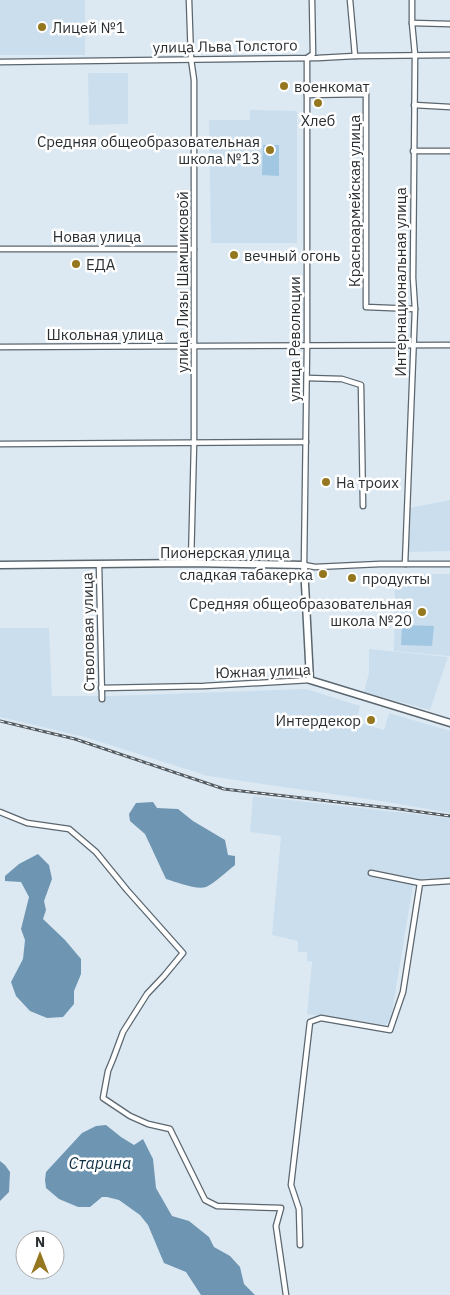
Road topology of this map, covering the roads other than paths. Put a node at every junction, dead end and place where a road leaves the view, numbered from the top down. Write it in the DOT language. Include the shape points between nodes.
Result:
graph roads {
  1 [pos="189,0"];
  2 [pos="312,0"];
  3 [pos="350,0"];
  4 [pos="412,0"];
  5 [pos="412,23"];
  6 [pos="450,24"];
  7 [pos="415,55"];
  8 [pos="450,55"];
  9 [pos="355,56"];
  10 [pos="307,58"];
  11 [pos="191,59"];
  12 [pos="0,62"];
  13 [pos="307,95"];
  14 [pos="414,104"];
  15 [pos="450,107"];
  16 [pos="413,151"];
  17 [pos="450,151"];
  18 [pos="0,249"];
  19 [pos="194,249"];
  20 [pos="415,309"];
  21 [pos="414,345"];
  22 [pos="450,345"];
  23 [pos="194,346"];
  24 [pos="307,346"];
  25 [pos="0,347"];
  26 [pos="307,378"];
  27 [pos="306,442"];
  28 [pos="194,443"];
  29 [pos="0,444"];
  30 [pos="363,506"];
  31 [pos="191,563"];
  32 [pos="99,564"];
  33 [pos="405,564"];
  34 [pos="450,564"];
  35 [pos="0,565"];
  36 [pos="304,565"];
  37 [pos="310,680"];
  38 [pos="101,688"];
  39 [pos="102,699"];
  40 [pos="450,723"];
  41 [pos="0,812"];
  42 [pos="371,873"];
  43 [pos="450,881"];
  44 [pos="420,883"];
  45 [pos="300,1245"];
  46 [pos="286,1295"];
  1 -- 11 [label="street, улица Лизы Шамшиковой"];
  2 -- 10 [label="street, улица Революции" via="313,54"];
  3 -- 9 [label="street"];
  4 -- 5 [label="street, Интернациональная улица"];
  5 -- 6 [label="street"];
  5 -- 7 [label="street, Интернациональная улица"];
  7 -- 8 [label="street, улица Льва Толстого"];
  7 -- 9 [label="street, улица Льва Толстого"];
  7 -- 14 [label="street, Интернациональная улица"];
  9 -- 10 [label="street, улица Льва Толстого"];
  10 -- 11 [label="street, улица Льва Толстого"];
  10 -- 13 [label="street, улица Революции"];
  11 -- 12 [label="street, улица Льва Толстого"];
  11 -- 19 [label="street, улица Лизы Шамшиковой" via="194,80"];
  13 -- 20 [label="street, Красноармейская улица" via="366,94 366,307"];
  13 -- 24 [label="street, улица Революции"];
  14 -- 15 [label="street"];
  14 -- 16 [label="street, Интернациональная улица"];
  16 -- 17 [label="street"];
  16 -- 20 [label="street, Интернациональная улица"];
  18 -- 19 [label="street, Новая улица"];
  19 -- 23 [label="street, улица Лизы Шамшиковой"];
  20 -- 21 [label="street, Интернациональная улица"];
  21 -- 22 [label="street, Школьная улица"];
  21 -- 24 [label="street, Школьная улица"];
  21 -- 33 [label="street, Интернациональная улица"];
  23 -- 24 [label="street, Школьная улица"];
  23 -- 25 [label="street, Школьная улица"];
  23 -- 28 [label="street, улица Лизы Шамшиковой"];
  24 -- 26 [label="street, улица Революции"];
  26 -- 27 [label="street, улица Революции"];
  26 -- 30 [label="street" via="342,379 361,385"];
  27 -- 28 [label="street"];
  27 -- 36 [label="street, улица Революции"];
  28 -- 29 [label="street"];
  28 -- 31 [label="street, улица Лизы Шамшиковой"];
  31 -- 32 [label="street, Пионерская улица"];
  31 -- 36 [label="street, Пионерская улица"];
  32 -- 35 [label="street, Пионерская улица"];
  32 -- 38 [label="street, Стволовая улица"];
  33 -- 34 [label="street, Пионерская улица"];
  33 -- 36 [label="street, Пионерская улица"];
  36 -- 37 [label="street, улица Революции"];
  37 -- 38 [label="street, Южная улица"];
  37 -- 40 [label="street, Южная улица"];
  38 -- 39 [label="street, Стволовая улица"];
  41 -- 46 [label="street" via="27,823 69,829 96,852 183,953 147,994 123,1032 102,1098 130,1116 170,1129 205,1200 217,1206 281,1208 276,1226"];
  42 -- 44 [label="street"];
  43 -- 44 [label="street"];
  44 -- 45 [label="street" via="403,992 390,1030 321,1018 310,1022 291,1185 299,1209"];
}
